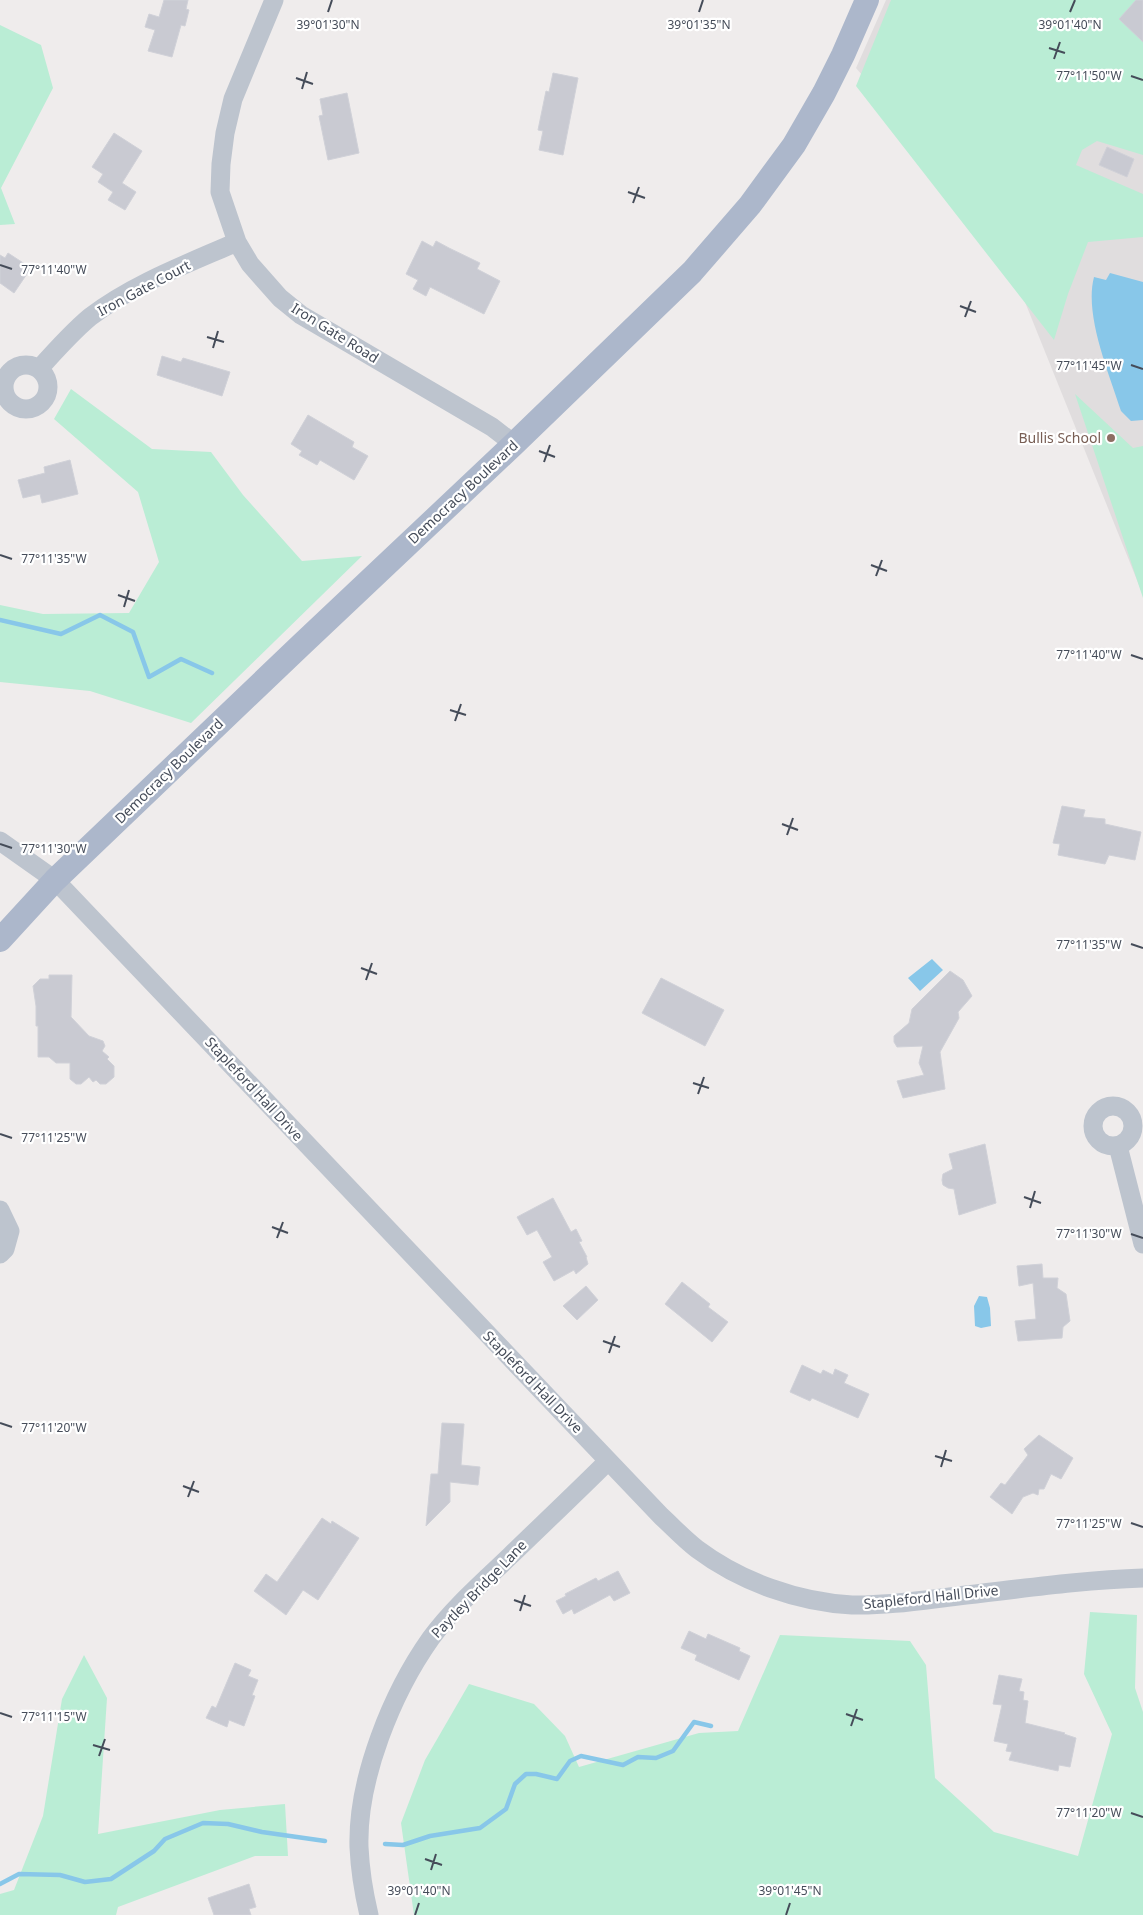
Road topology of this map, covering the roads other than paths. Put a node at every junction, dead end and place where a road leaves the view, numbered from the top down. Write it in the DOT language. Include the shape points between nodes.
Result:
graph roads {
  1 [pos="274,0"];
  2 [pos="867,0"];
  3 [pos="236,242"];
  4 [pos="39,369"];
  5 [pos="514,444"];
  6 [pos="0,841"];
  7 [pos="55,880"];
  8 [pos="0,940"];
  9 [pos="1118,1146"];
  10 [pos="0,1210"];
  11 [pos="1143,1244"];
  12 [pos="0,1254"];
  13 [pos="608,1461"];
  14 [pos="1143,1578"];
  15 [pos="369,1915"];
  1 -- 3 [label="street, Iron Gate Road" via="233,99 225,133 220,192"];
  2 -- 5 [label="main road, Democracy Boulevard" via="824,93 794,145 750,205 692,272"];
  3 -- 4 [label="street, Iron Gate Court" via="111,302 74,332"];
  3 -- 5 [label="street, Iron Gate Road" via="266,283 302,315 492,427"];
  5 -- 7 [label="main road, Democracy Boulevard"];
  6 -- 7 [label="street, Stapleford Hall Drive"];
  7 -- 8 [label="main road, Democracy Boulevard"];
  7 -- 13 [label="street, Stapleford Hall Drive"];
  9 -- 11 [label="street"];
  10 -- 12 [label="street" via="10,1231 5,1249"];
  13 -- 14 [label="street, Stapleford Hall Drive" via="699,1550 753,1581 814,1600 853,1605 912,1602 1067,1583"];
  13 -- 15 [label="street, Paytley Bridge Lane" via="458,1606 408,1674 378,1738 367,1780 359,1847"];
}
